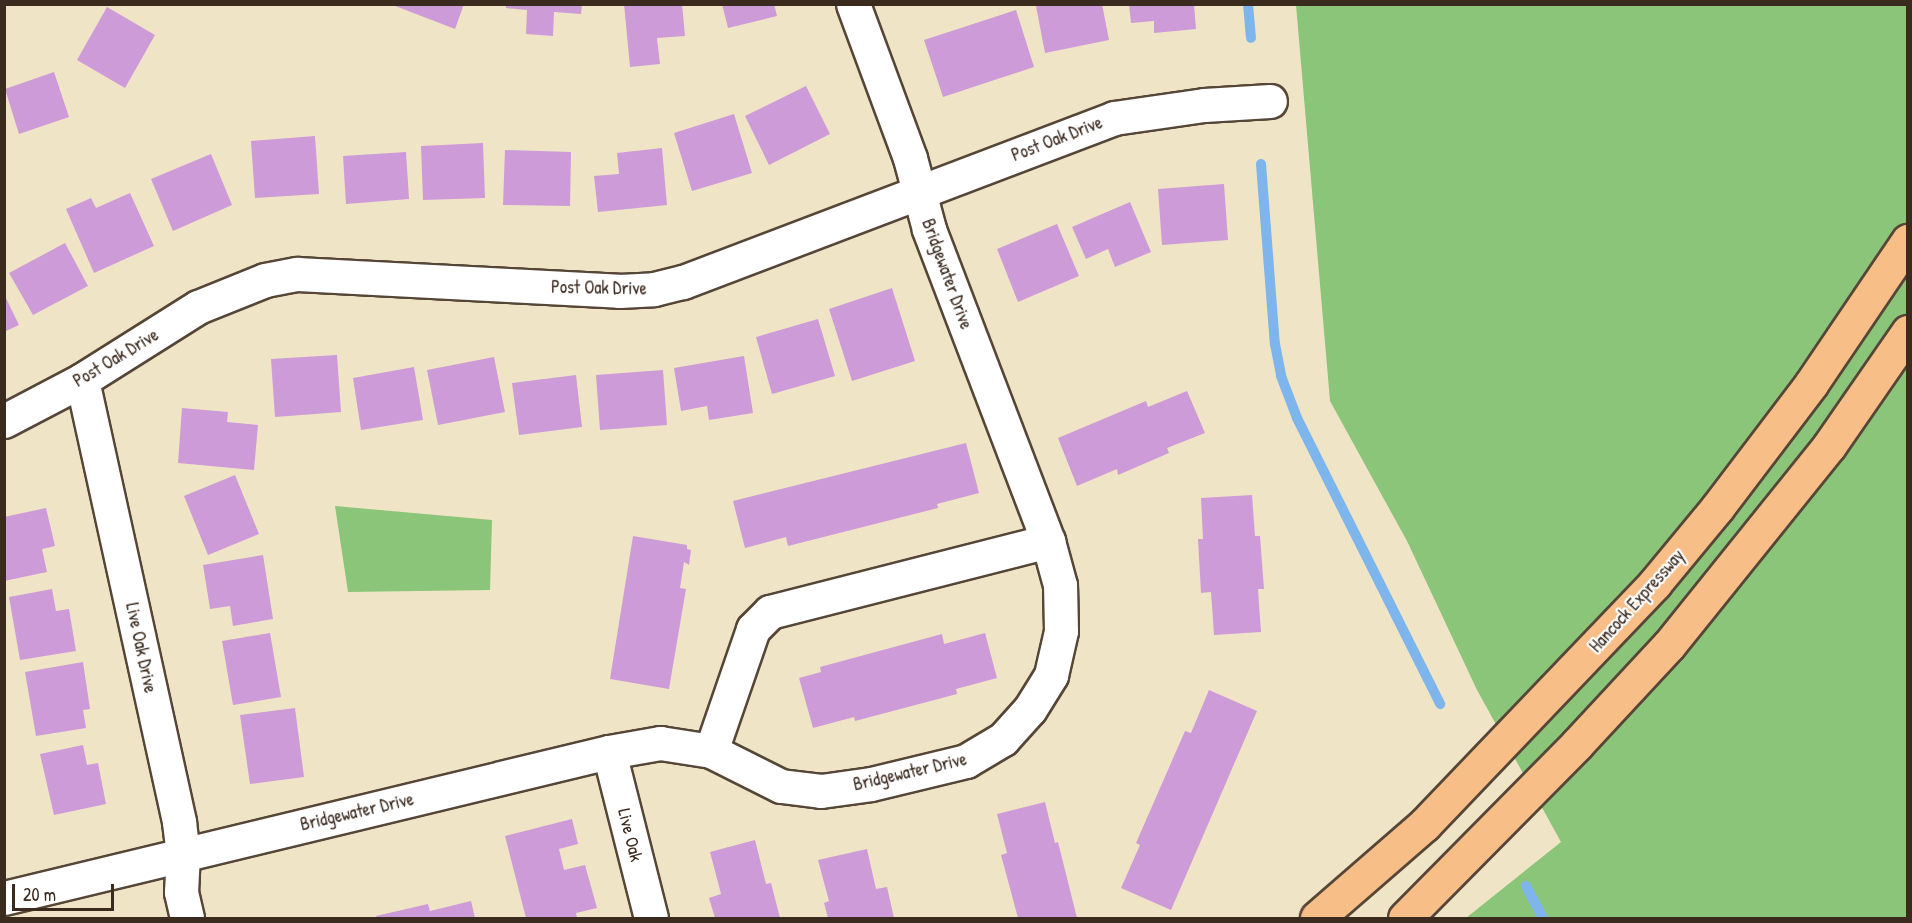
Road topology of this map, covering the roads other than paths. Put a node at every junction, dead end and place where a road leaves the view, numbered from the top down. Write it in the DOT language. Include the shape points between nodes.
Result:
graph roads {
  1 [pos="854,4"];
  2 [pos="1270,100"];
  3 [pos="919,192"];
  4 [pos="1908,241"];
  5 [pos="1908,332"];
  6 [pos="82,380"];
  7 [pos="4,420"];
  8 [pos="1048,541"];
  9 [pos="711,751"];
  10 [pos="609,753"];
  11 [pos="183,854"];
  12 [pos="4,898"];
  13 [pos="187,918"];
  14 [pos="651,918"];
  15 [pos="1317,918"];
  16 [pos="1405,918"];
  1 -- 3 [label="street, Bridgewater Drive"];
  2 -- 3 [label="street, Post Oak Drive" via="1114,118"];
  3 -- 6 [label="street, Post Oak Drive" via="683,282 654,289 619,291 297,274 265,280 198,308"];
  3 -- 8 [label="street, Bridgewater Drive" via="928,229"];
  4 -- 15 [label="main road, Hancock Expressway" via="1811,384 1718,508 1655,583 1424,825"];
  5 -- 16 [label="main road" via="1829,446 1669,645"];
  6 -- 7 [label="street, Post Oak Drive"];
  6 -- 11 [label="street, Live Oak Drive"];
  8 -- 9 [label="street" via="770,612 753,629"];
  8 -- 9 [label="street, Bridgewater Drive" via="1060,585 1061,631 1051,675 1030,709 1003,739 966,762 821,791 781,786"];
  9 -- 10 [label="street, Bridgewater Drive" via="660,743"];
  10 -- 11 [label="street, Bridgewater Drive"];
  10 -- 14 [label="street, Live Oak"];
  11 -- 12 [label="street, Bridgewater Drive"];
  11 -- 13 [label="street, Live Oak Drive" via="181,892"];
}
